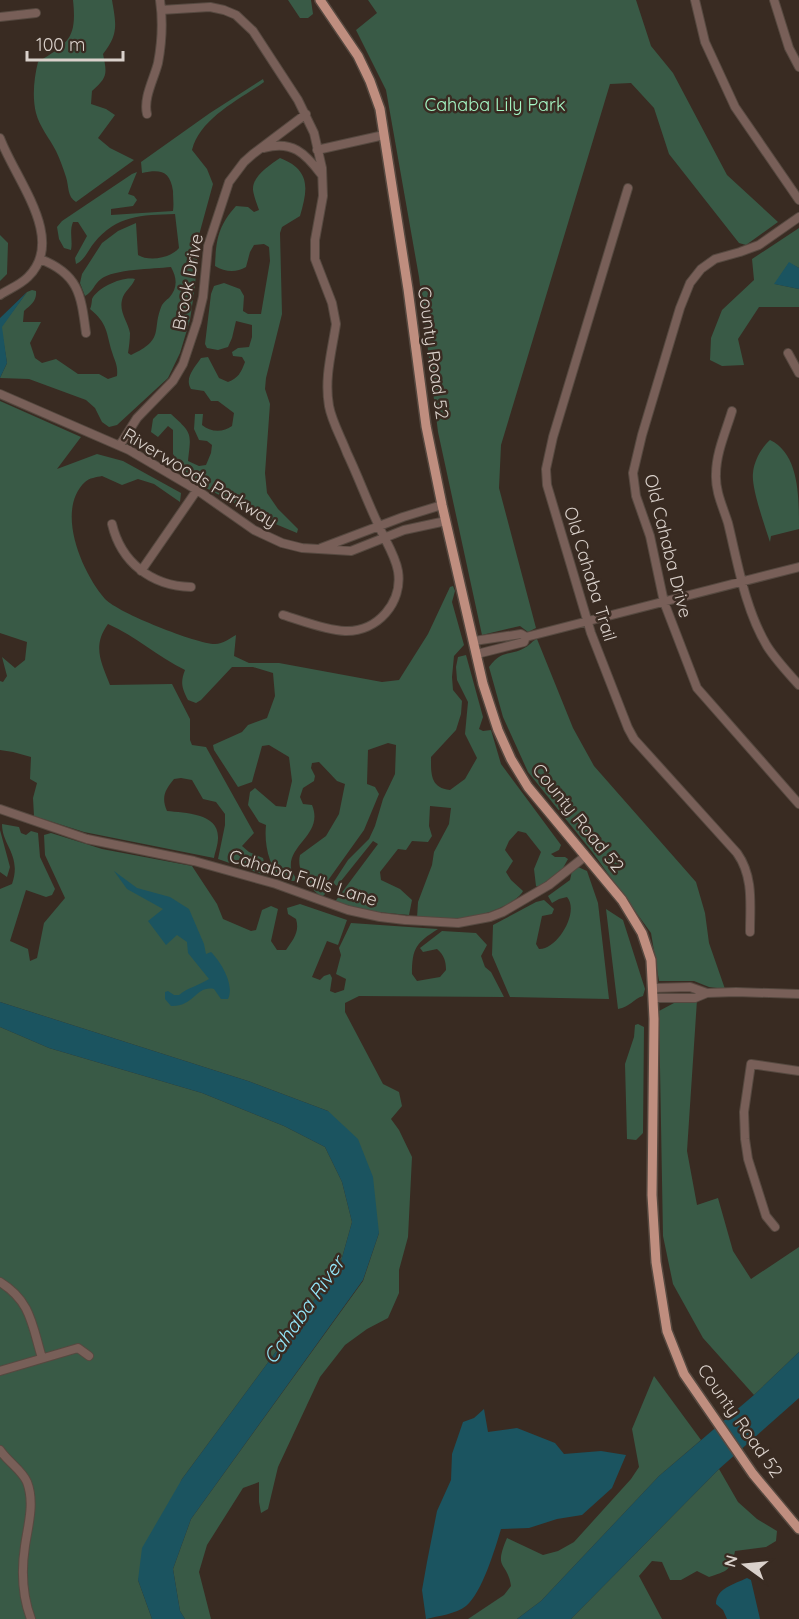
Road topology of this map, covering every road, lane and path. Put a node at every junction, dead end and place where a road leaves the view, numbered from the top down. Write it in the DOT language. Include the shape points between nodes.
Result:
graph roads {
  1 [pos="160,0"];
  2 [pos="320,0"];
  3 [pos="694,0"];
  4 [pos="774,0"];
  5 [pos="161,10"];
  6 [pos="36,14"];
  7 [pos="0,17"];
  8 [pos="799,67"];
  9 [pos="147,114"];
  10 [pos="306,114"];
  11 [pos="384,135"];
  12 [pos="0,138"];
  13 [pos="317,150"];
  14 [pos="257,151"];
  15 [pos="322,175"];
  16 [pos="628,188"];
  17 [pos="799,200"];
  18 [pos="799,217"];
  19 [pos="40,259"];
  20 [pos="0,295"];
  21 [pos="86,333"];
  22 [pos="788,353"];
  23 [pos="799,373"];
  24 [pos="0,394"];
  25 [pos="732,411"];
  26 [pos="120,445"];
  27 [pos="197,490"];
  28 [pos="441,505"];
  29 [pos="446,521"];
  30 [pos="112,524"];
  31 [pos="378,526"];
  32 [pos="385,538"];
  33 [pos="320,549"];
  34 [pos="799,567"];
  35 [pos="141,571"];
  36 [pos="742,582"];
  37 [pos="191,587"];
  38 [pos="664,602"];
  39 [pos="283,615"];
  40 [pos="587,621"];
  41 [pos="526,637"];
  42 [pos="474,641"];
  43 [pos="477,654"];
  44 [pos="799,685"];
  45 [pos="799,804"];
  46 [pos="0,809"];
  47 [pos="584,854"];
  48 [pos="750,932"];
  49 [pos="653,993"];
  50 [pos="799,994"];
  51 [pos="799,1071"];
  52 [pos="775,1227"];
  53 [pos="0,1282"];
  54 [pos="89,1356"];
  55 [pos="42,1358"];
  56 [pos="0,1371"];
  57 [pos="0,1450"];
  58 [pos="799,1529"];
  59 [pos="31,1619"];
  1 -- 5 [label="street"];
  2 -- 11 [label="main road, County Road 52" via="370,81"];
  3 -- 17 [label="street" via="705,42 735,107"];
  4 -- 8 [label="street"];
  5 -- 9 [label="street" via="160,49 146,102"];
  5 -- 10 [label="street" via="210,7 241,19 253,31"];
  6 -- 7 [label="street"];
  10 -- 13 [label="street"];
  10 -- 14 [label="street, Brook Drive"];
  11 -- 13 [label="street"];
  11 -- 28 [label="main road, County Road 52"];
  12 -- 19 [label="street" via="42,229"];
  13 -- 15 [label="street"];
  14 -- 15 [label="street" via="274,145 293,148 311,160"];
  14 -- 26 [label="street, Brook Drive" via="240,166 224,192 208,246 203,297 183,364 173,381 137,418"];
  15 -- 31 [label="street" via="315,250 336,324 327,382 329,405"];
  16 -- 40 [label="street, Old Cahaba Trail" via="546,469 547,485"];
  18 -- 38 [label="street, Old Cahaba Drive" via="759,245 715,259 695,276 685,293 633,473"];
  19 -- 20 [label="street" via="28,277"];
  19 -- 21 [label="street" via="60,268 75,284"];
  22 -- 23 [label="street"];
  24 -- 26 [label="street, Riverwoods Parkway"];
  25 -- 36 [label="street" via="717,462 716,482"];
  26 -- 27 [label="street, Riverwoods Parkway"];
  27 -- 33 [label="street, Riverwoods Parkway" via="272,540"];
  27 -- 35 [label="street"];
  28 -- 29 [label="main road, County Road 52"];
  28 -- 31 [label="street, Riverwoods Parkway"];
  29 -- 32 [label="street, Riverwoods Parkway"];
  29 -- 42 [label="main road, County Road 52"];
  30 -- 35 [label="street" via="123,552"];
  31 -- 32 [label="street"];
  31 -- 33 [label="street, Riverwoods Parkway"];
  32 -- 33 [label="street, Riverwoods Parkway" via="351,551"];
  32 -- 39 [label="street" via="397,567 398,586 392,605 379,620 347,631"];
  34 -- 36 [label="street"];
  35 -- 37 [label="street" via="168,584"];
  36 -- 38 [label="street"];
  36 -- 44 [label="street" via="765,644"];
  38 -- 40 [label="street"];
  38 -- 45 [label="street, Old Cahaba Drive" via="697,688"];
  40 -- 41 [label="street"];
  40 -- 48 [label="street, Old Cahaba Trail" via="634,739 746,866"];
  41 -- 42 [label="street" via="521,634"];
  41 -- 43 [label="street" via="524,642"];
  42 -- 43 [label="main road, County Road 52"];
  43 -- 47 [label="main road, County Road 52" via="498,730 511,759"];
  46 -- 47 [label="street, Cahaba Falls Lane" via="87,839 194,861 348,910 405,920 458,923 490,917 549,885"];
  47 -- 49 [label="main road, County Road 52" via="622,900 642,933 651,960"];
  49 -- 50 [label="street" via="695,998 707,993"];
  49 -- 58 [label="main road, County Road 52" via="651,1152 656,1262 667,1331 684,1374 753,1473"];
  51 -- 52 [label="street" via="751,1064 744,1112 745,1139 766,1216"];
  53 -- 55 [label="street" via="26,1305"];
  54 -- 55 [label="street" via="78,1348"];
  55 -- 56 [label="street"];
  57 -- 59 [label="street" via="27,1480 30,1496 22,1571 24,1601"];
}
